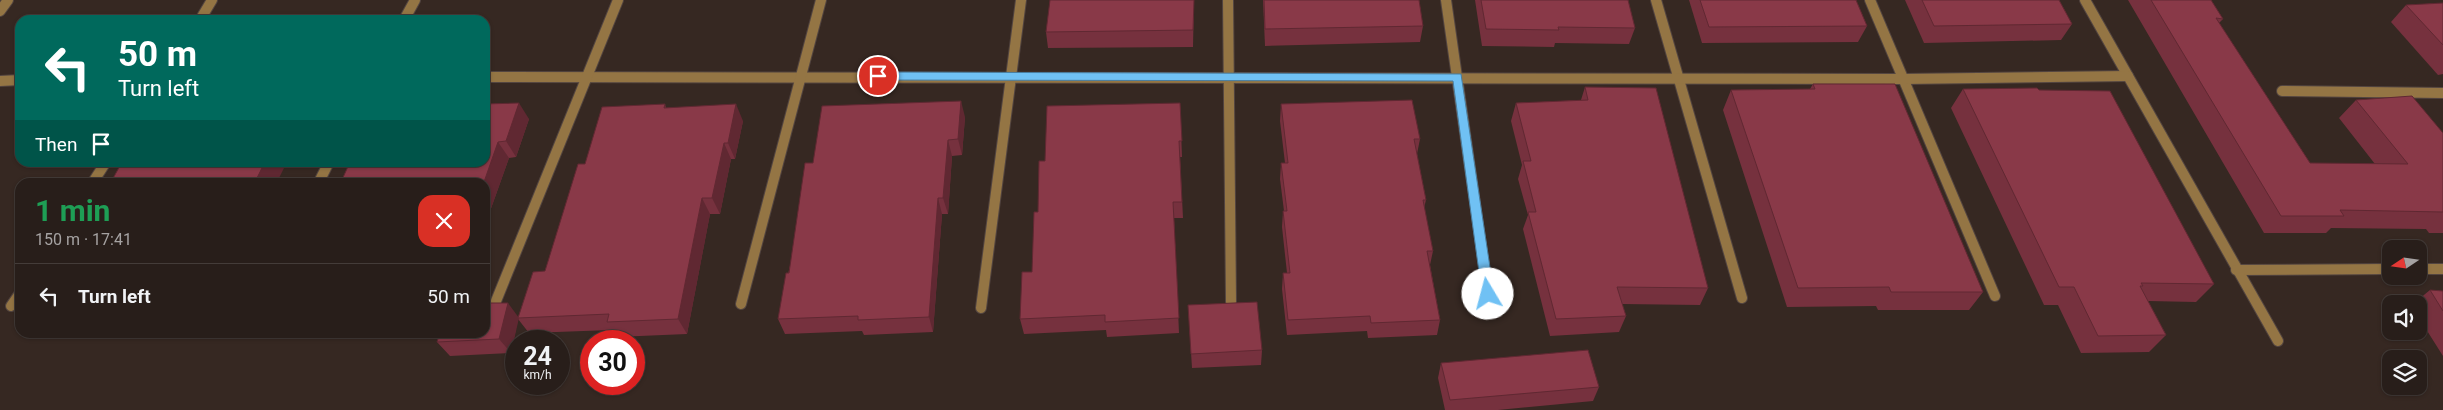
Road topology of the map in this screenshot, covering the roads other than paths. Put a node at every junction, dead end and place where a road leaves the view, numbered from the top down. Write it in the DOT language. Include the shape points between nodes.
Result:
graph roads {
  1 [pos="8,0"];
  2 [pos="212,0"];
  3 [pos="414,0"];
  4 [pos="618,0"];
  5 [pos="820,0"];
  6 [pos="1021,0"];
  7 [pos="1228,0"];
  8 [pos="1446,0"];
  9 [pos="1656,0"];
  10 [pos="1870,0"];
  11 [pos="2085,0"];
  12 [pos="0,11"];
  13 [pos="203,15"];
  14 [pos="406,15"];
  15 [pos="801,76"];
  16 [pos="1011,76"];
  17 [pos="2128,76"];
  18 [pos="490,77"];
  19 [pos="1227,77"];
  20 [pos="1458,77"];
  21 [pos="587,78"];
  22 [pos="1677,78"];
  23 [pos="1903,79"];
  24 [pos="0,80"];
  25 [pos="15,80"];
  26 [pos="2282,91"];
  27 [pos="2443,93"];
  28 [pos="103,167"];
  29 [pos="96,178"];
  30 [pos="2382,269"];
  31 [pos="2428,269"];
  32 [pos="2443,269"];
  33 [pos="2236,270"];
  34 [pos="1488,294"];
  35 [pos="1995,296"];
  36 [pos="1742,298"];
  37 [pos="15,300"];
  38 [pos="1231,302"];
  39 [pos="741,304"];
  40 [pos="11,306"];
  41 [pos="981,308"];
  42 [pos="492,311"];
  43 [pos="2278,341"];
  1 -- 12 [label="street"];
  2 -- 13 [label="street"];
  3 -- 14 [label="street"];
  4 -- 21 [label="street"];
  5 -- 15 [label="street"];
  6 -- 16 [label="street"];
  7 -- 19 [label="street"];
  8 -- 20 [label="street"];
  9 -- 22 [label="street"];
  10 -- 23 [label="street"];
  11 -- 17 [label="street"];
  15 -- 16 [label="street"];
  15 -- 21 [label="street"];
  15 -- 39 [label="street"];
  16 -- 19 [label="street"];
  16 -- 41 [label="street"];
  17 -- 23 [label="street"];
  17 -- 33 [label="street"];
  18 -- 21 [label="street"];
  19 -- 20 [label="street"];
  19 -- 38 [label="street"];
  20 -- 22 [label="street"];
  20 -- 34 [label="street"];
  21 -- 42 [label="street"];
  22 -- 23 [label="street"];
  22 -- 36 [label="street"];
  23 -- 35 [label="street"];
  24 -- 25 [label="street"];
  26 -- 27 [label="street"];
  28 -- 29 [label="street"];
  30 -- 33 [label="street"];
  31 -- 32 [label="street"];
  33 -- 43 [label="street"];
  37 -- 40 [label="street"];
}
